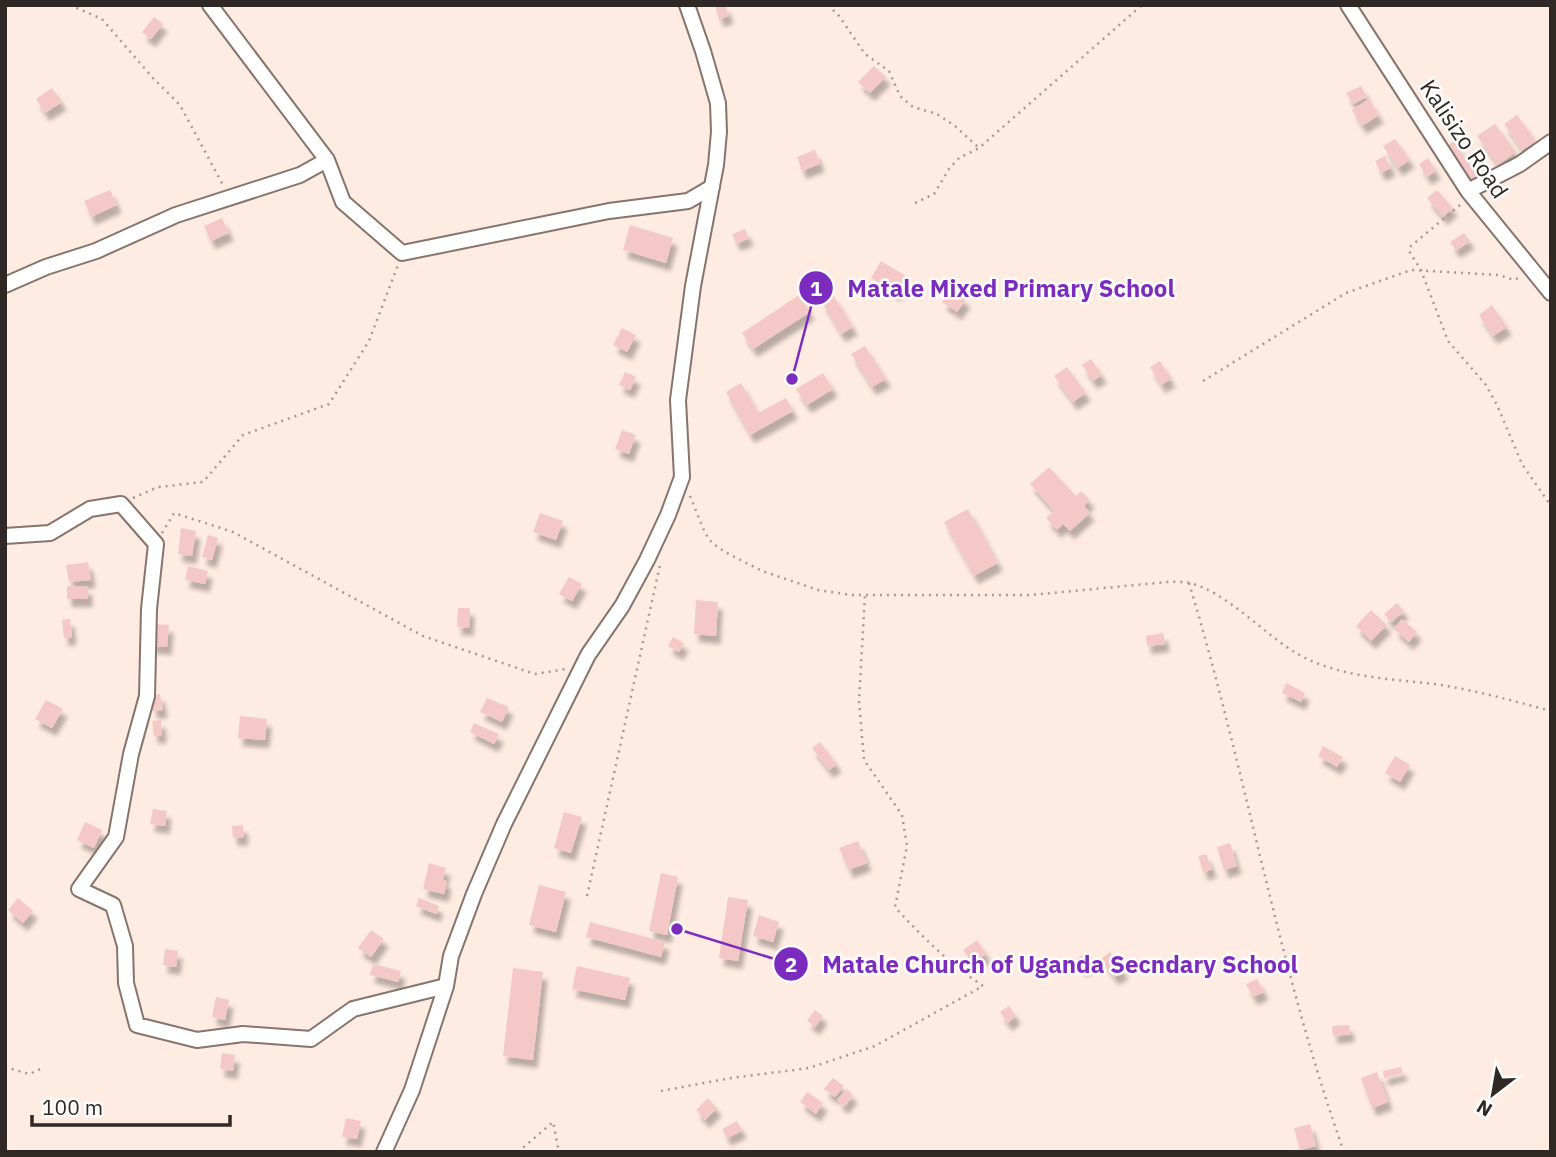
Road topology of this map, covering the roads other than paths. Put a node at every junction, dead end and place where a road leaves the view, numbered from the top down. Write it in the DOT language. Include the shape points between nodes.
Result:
graph roads {
  1 [pos="210,5"];
  2 [pos="687,5"];
  3 [pos="1348,5"];
  4 [pos="1551,142"];
  5 [pos="327,160"];
  6 [pos="712,187"];
  7 [pos="1470,193"];
  8 [pos="5,285"];
  9 [pos="1548,286"];
  10 [pos="5,536"];
  11 [pos="446,986"];
  12 [pos="384,1152"];
  1 -- 5 [label="street"];
  2 -- 6 [label="street" via="718,103"];
  3 -- 7 [label="street, Kalisizo Road"];
  4 -- 7 [label="street"];
  5 -- 6 [label="street" via="343,202 402,253 609,211 688,201"];
  5 -- 8 [label="street" via="300,175 176,215"];
  6 -- 11 [label="street" via="679,387 682,477 647,560 583,666 499,835 455,946"];
  7 -- 9 [label="street, Kalisizo Road"];
  10 -- 11 [label="street" via="50,533 90,509 121,505 156,544 147,696 116,837 79,889 113,905 125,946 126,983 137,1025 197,1040 243,1034 312,1040 353,1009"];
  11 -- 12 [label="street" via="412,1090"];
}
